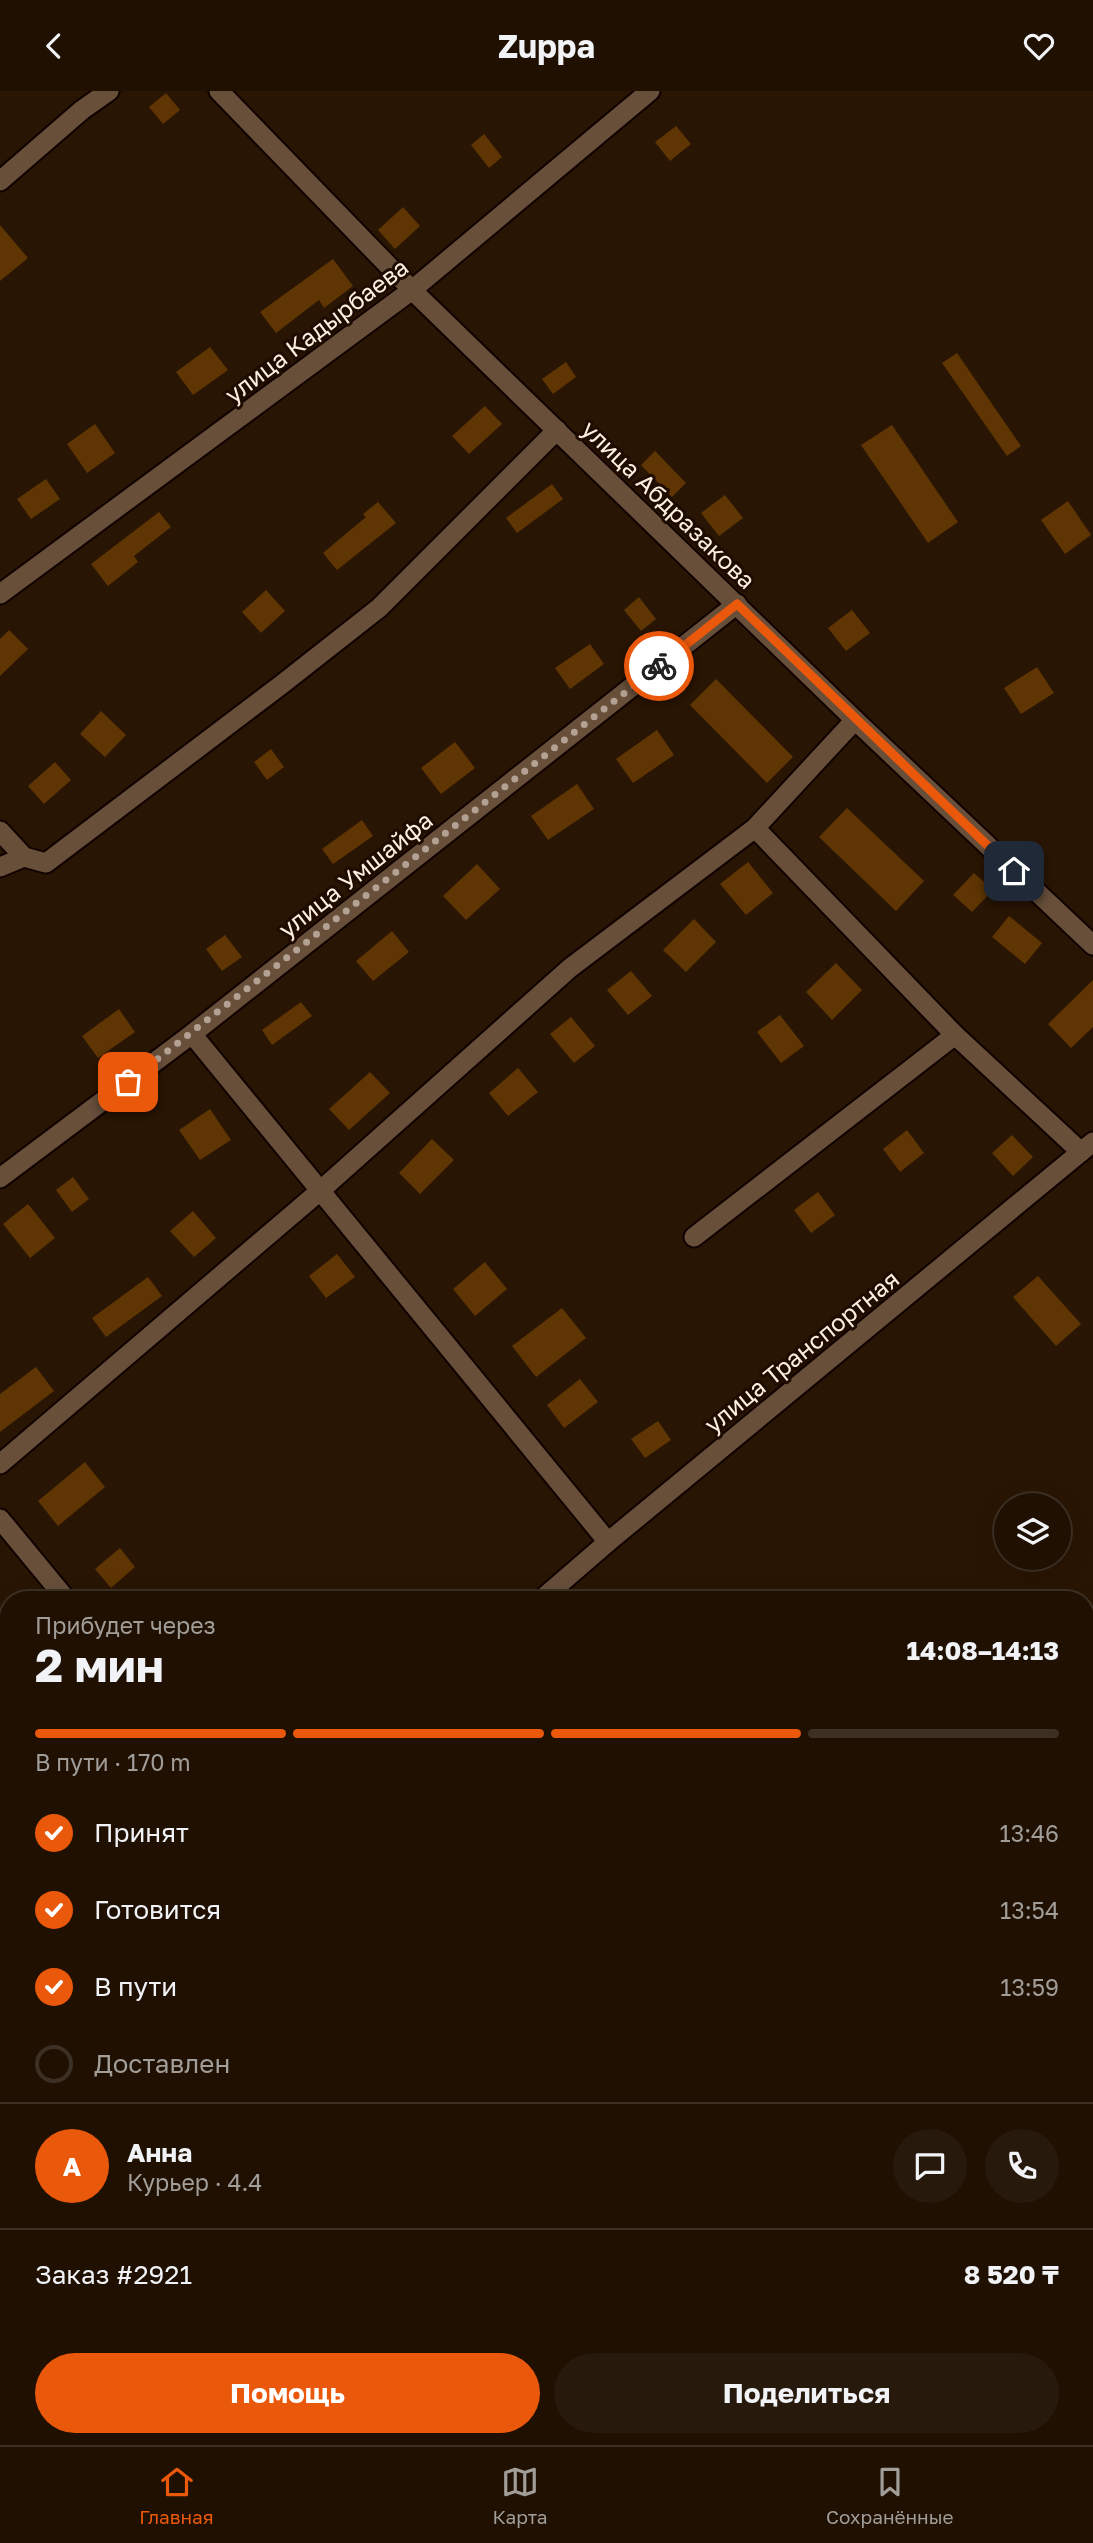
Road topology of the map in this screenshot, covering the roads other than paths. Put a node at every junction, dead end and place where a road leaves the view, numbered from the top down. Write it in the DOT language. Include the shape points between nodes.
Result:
graph roads {
  1 [pos="109,91"];
  2 [pos="219,91"];
  3 [pos="650,91"];
  4 [pos="0,181"];
  5 [pos="412,290"];
  6 [pos="557,430"];
  7 [pos="0,594"];
  8 [pos="737,604"];
  9 [pos="855,720"];
  10 [pos="755,828"];
  11 [pos="0,831"];
  12 [pos="24,856"];
  13 [pos="0,867"];
  14 [pos="1093,945"];
  15 [pos="192,1034"];
  16 [pos="955,1035"];
  17 [pos="1087,1147"];
  18 [pos="0,1178"];
  19 [pos="321,1190"];
  20 [pos="694,1237"];
  21 [pos="0,1464"];
  22 [pos="0,1518"];
  23 [pos="608,1542"];
  24 [pos="59,1591"];
  25 [pos="551,1591"];
  1 -- 4 [label="street"];
  2 -- 5 [label="street, улица Абдразакова"];
  3 -- 5 [label="street, улица Кадырбаева"];
  5 -- 6 [label="street, улица Абдразакова"];
  5 -- 7 [label="street, улица Кадырбаева"];
  6 -- 8 [label="street, улица Абдразакова"];
  6 -- 12 [label="street" via="379,608 46,863"];
  8 -- 9 [label="street, улица Абдразакова"];
  8 -- 15 [label="street, улица Умшайфа"];
  9 -- 10 [label="street"];
  9 -- 14 [label="street, улица Абдразакова"];
  10 -- 16 [label="street"];
  10 -- 19 [label="street" via="570,968"];
  11 -- 12 [label="street"];
  12 -- 13 [label="street"];
  15 -- 18 [label="street, улица Умшайфа"];
  15 -- 19 [label="street"];
  16 -- 17 [label="street"];
  16 -- 20 [label="street"];
  17 -- 23 [label="street, улица Транспортная"];
  19 -- 21 [label="street"];
  19 -- 23 [label="street"];
  22 -- 24 [label="street"];
  23 -- 25 [label="street, улица Транспортная"];
}
